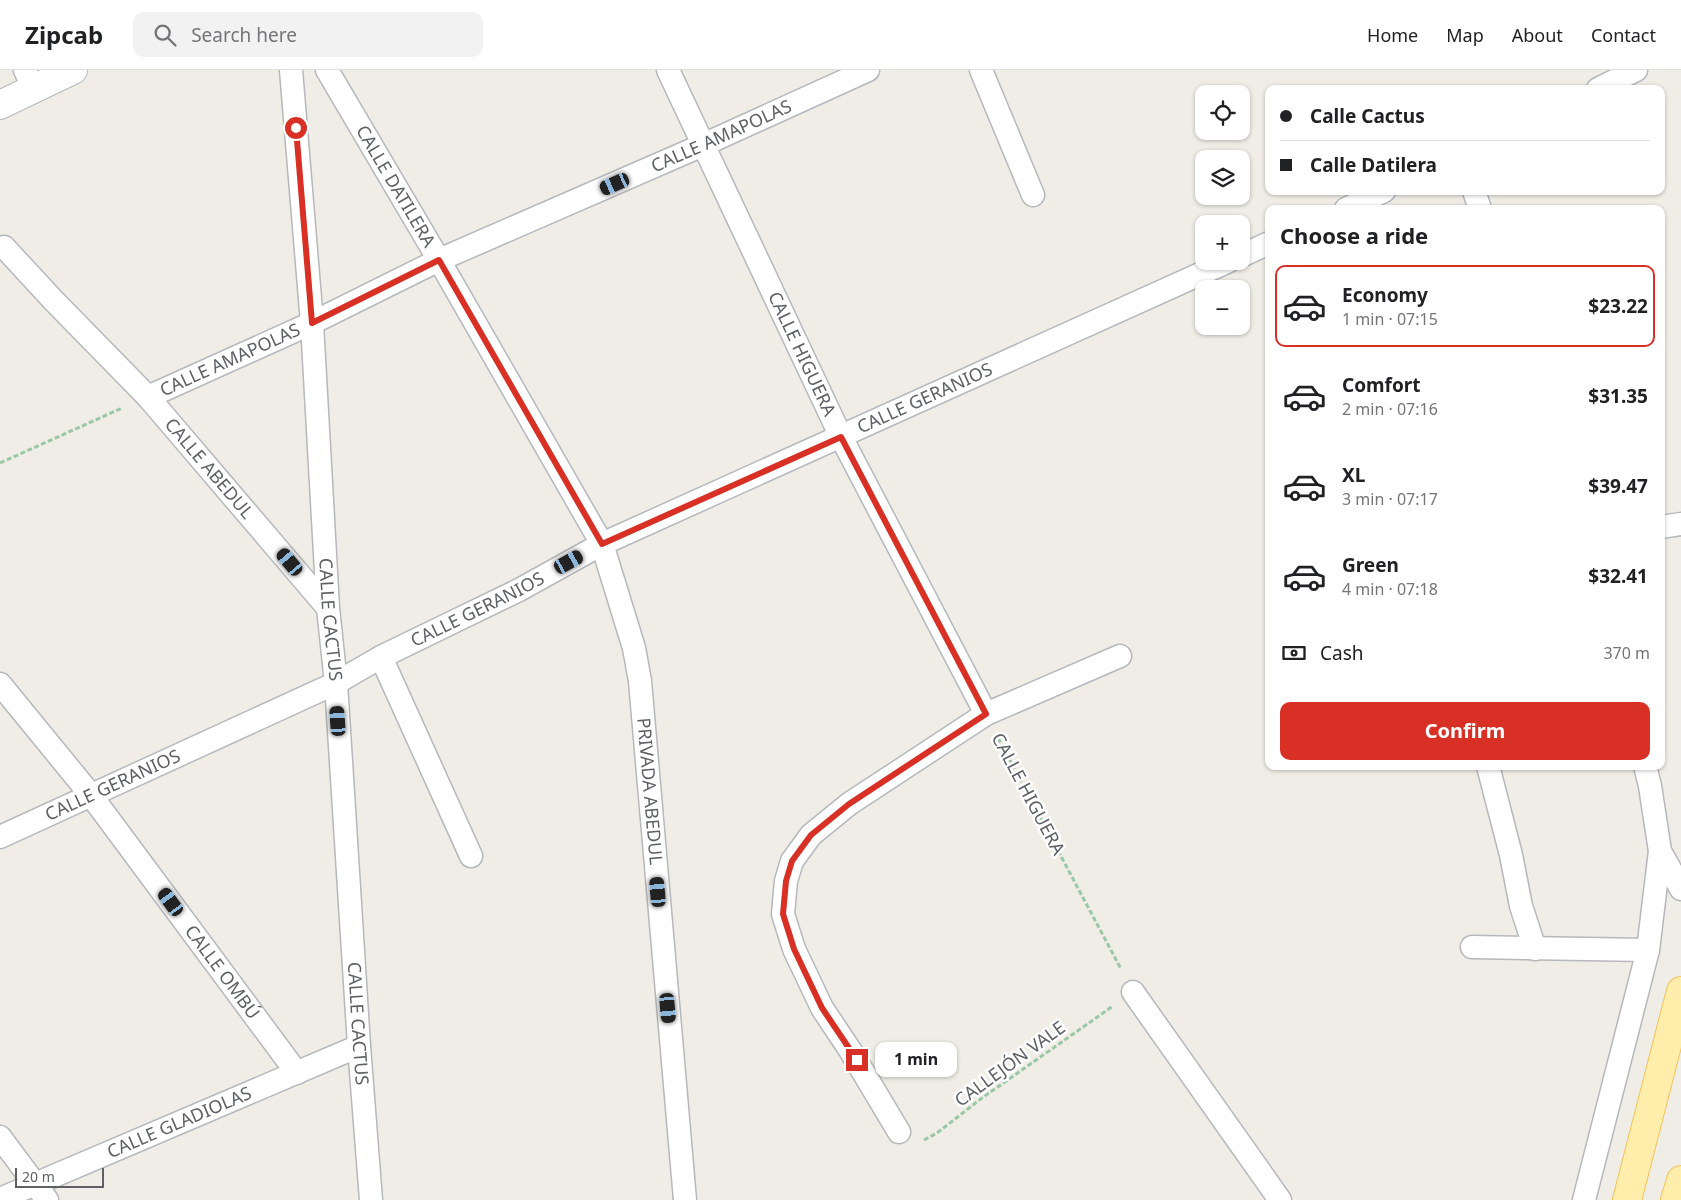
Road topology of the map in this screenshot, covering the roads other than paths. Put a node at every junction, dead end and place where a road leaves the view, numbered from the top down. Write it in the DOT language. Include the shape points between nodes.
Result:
graph roads {
  1 [pos="73,70"];
  2 [pos="291,70"];
  3 [pos="328,70"];
  4 [pos="668,70"];
  5 [pos="868,70"];
  6 [pos="981,70"];
  7 [pos="1636,70"];
  8 [pos="29,79"];
  9 [pos="1606,85"];
  10 [pos="0,105"];
  11 [pos="703,146"];
  12 [pos="1033,195"];
  13 [pos="1376,195"];
  14 [pos="1354,205"];
  15 [pos="1265,246"];
  16 [pos="4,248"];
  17 [pos="1250,252"];
  18 [pos="439,260"];
  19 [pos="1209,270"];
  20 [pos="312,323"];
  21 [pos="148,397"];
  22 [pos="841,437"];
  23 [pos="1681,524"];
  24 [pos="1665,526"];
  25 [pos="602,544"];
  26 [pos="328,608"];
  27 [pos="1120,656"];
  28 [pos="381,657"];
  29 [pos="640,681"];
  30 [pos="336,683"];
  31 [pos="0,684"];
  32 [pos="986,714"];
  33 [pos="1489,770"];
  34 [pos="1646,770"];
  35 [pos="90,794"];
  36 [pos="0,837"];
  37 [pos="1660,851"];
  38 [pos="470,856"];
  39 [pos="1681,889"];
  40 [pos="1472,947"];
  41 [pos="1535,949"];
  42 [pos="1648,950"];
  43 [pos="1133,992"];
  44 [pos="1681,992"];
  45 [pos="1677,1026"];
  46 [pos="359,1046"];
  47 [pos="297,1072"];
  48 [pos="899,1132"];
  49 [pos="0,1137"];
  50 [pos="1681,1180"];
  51 [pos="40,1192"];
  52 [pos="0,1199"];
  53 [pos="372,1200"];
  54 [pos="685,1200"];
  55 [pos="1280,1200"];
  56 [pos="1584,1200"];
  57 [pos="1627,1200"];
  58 [pos="1675,1200"];
  1 -- 8 [label="street"];
  2 -- 20 [label="street, CALLE CACTUS"];
  3 -- 18 [label="street, CALLE DATILERA"];
  4 -- 11 [label="street, CALLE HIGUERA"];
  5 -- 11 [label="street, CALLE AMAPOLAS"];
  6 -- 12 [label="street"];
  7 -- 9 [label="street"];
  8 -- 10 [label="street"];
  11 -- 18 [label="street, CALLE AMAPOLAS"];
  11 -- 22 [label="street, CALLE HIGUERA"];
  13 -- 14 [label="street"];
  15 -- 17 [label="street"];
  16 -- 21 [label="street, CALLE ABEDUL"];
  18 -- 20 [label="street, CALLE AMAPOLAS"];
  18 -- 25 [label="street, CALLE DATILERA"];
  19 -- 22 [label="street, CALLE GERANIOS"];
  20 -- 21 [label="street, CALLE AMAPOLAS"];
  20 -- 26 [label="street, CALLE CACTUS"];
  21 -- 26 [label="street, CALLE ABEDUL"];
  22 -- 25 [label="street, CALLE GERANIOS"];
  22 -- 32 [label="street, CALLE HIGUERA"];
  23 -- 24 [label="street"];
  25 -- 28 [label="street, CALLE GERANIOS" via="518,590"];
  25 -- 29 [label="street, CALLE DATILERA" via="634,648"];
  26 -- 30 [label="street, CALLE CACTUS"];
  27 -- 32 [label="street"];
  28 -- 30 [label="street, CALLE GERANIOS"];
  28 -- 38 [label="street"];
  29 -- 54 [label="street, PRIVADA ABEDUL"];
  30 -- 35 [label="street, CALLE GERANIOS"];
  30 -- 46 [label="street, CALLE CACTUS"];
  31 -- 35 [label="street, CALLE OMBÚ"];
  32 -- 48 [label="street" via="849,804 811,835 792,861 786,881 783,914 794,949 822,1008"];
  33 -- 41 [label="street" via="1521,906"];
  34 -- 37 [label="street"];
  35 -- 36 [label="street, CALLE GERANIOS"];
  35 -- 47 [label="street, CALLE OMBÚ"];
  37 -- 39 [label="street"];
  37 -- 42 [label="street"];
  40 -- 41 [label="street"];
  41 -- 42 [label="street"];
  42 -- 56 [label="street"];
  43 -- 55 [label="street"];
  44 -- 45 [label="main road"];
  45 -- 57 [label="main road"];
  46 -- 47 [label="street, CALLE GLADIOLAS"];
  46 -- 53 [label="street, CALLE CACTUS"];
  47 -- 51 [label="street, CALLE GLADIOLAS"];
  49 -- 51 [label="street"];
  50 -- 58 [label="main road"];
  51 -- 52 [label="street, CALLE GLADIOLAS"];
}
